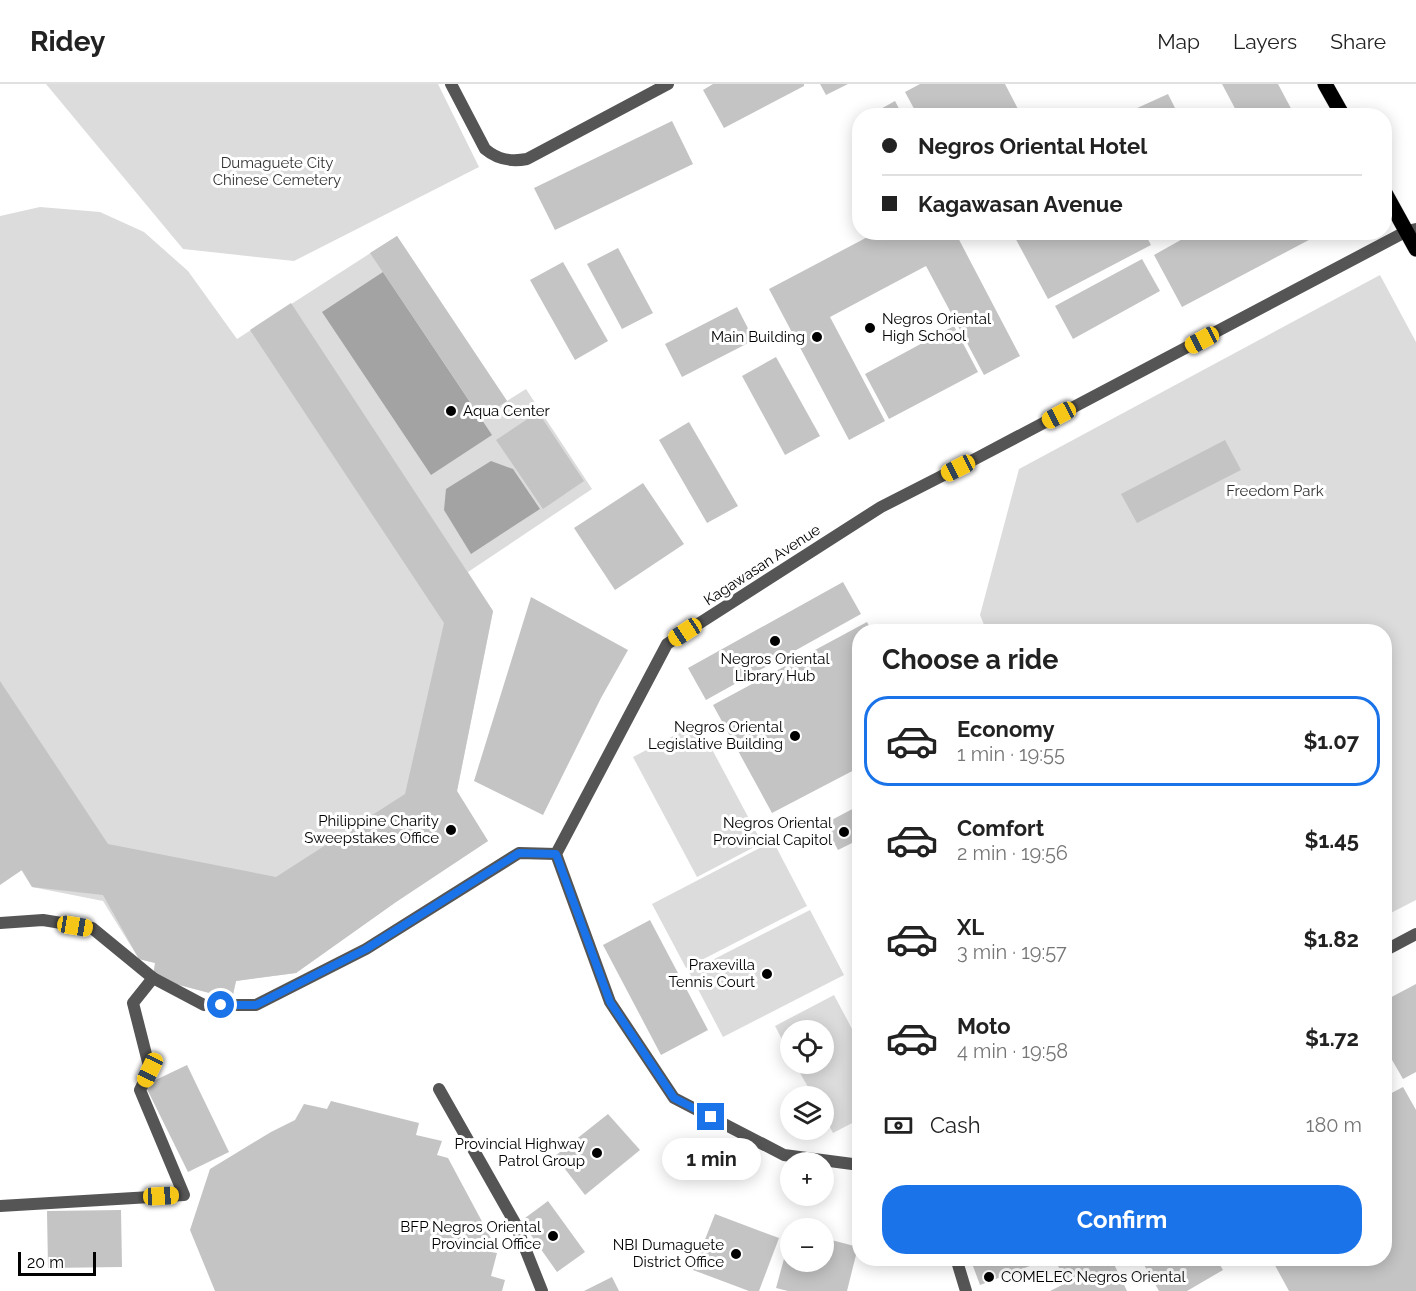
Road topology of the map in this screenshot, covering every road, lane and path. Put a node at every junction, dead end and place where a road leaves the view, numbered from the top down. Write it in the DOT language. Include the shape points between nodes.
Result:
graph roads {
  1 [pos="451,84"];
  2 [pos="668,84"];
  3 [pos="1325,84"];
  4 [pos="1338,108"];
  5 [pos="1392,203"];
  6 [pos="1411,230"];
  7 [pos="1392,240"];
  8 [pos="1392,240"];
  9 [pos="1416,249"];
  10 [pos="556,854"];
  11 [pos="0,923"];
  12 [pos="1416,934"];
  13 [pos="1392,947"];
  14 [pos="153,978"];
  15 [pos="440,1089"];
  16 [pos="852,1164"];
  17 [pos="0,1206"];
  18 [pos="958,1266"];
  19 [pos="542,1291"];
  20 [pos="966,1291"];
  1 -- 2 [label="street" via="485,149 494,156 515,161 527,159"];
  3 -- 4 [label="main road"];
  5 -- 6 [label="main road"];
  6 -- 7 [label="street, Kagawasan Avenue"];
  6 -- 9 [label="main road"];
  8 -- 10 [label="street, Kagawasan Avenue" via="880,507 667,644"];
  10 -- 14 [label="street" via="519,853 366,949 256,1005 204,1005"];
  10 -- 16 [label="street" via="610,1002 674,1098 784,1155"];
  11 -- 14 [label="street" via="43,920 92,928"];
  12 -- 13 [label="street"];
  14 -- 17 [label="street" via="133,1003 150,1070 140,1090 184,1195"];
  15 -- 19 [label="street" via="515,1223"];
  18 -- 20 [label="street"];
}
